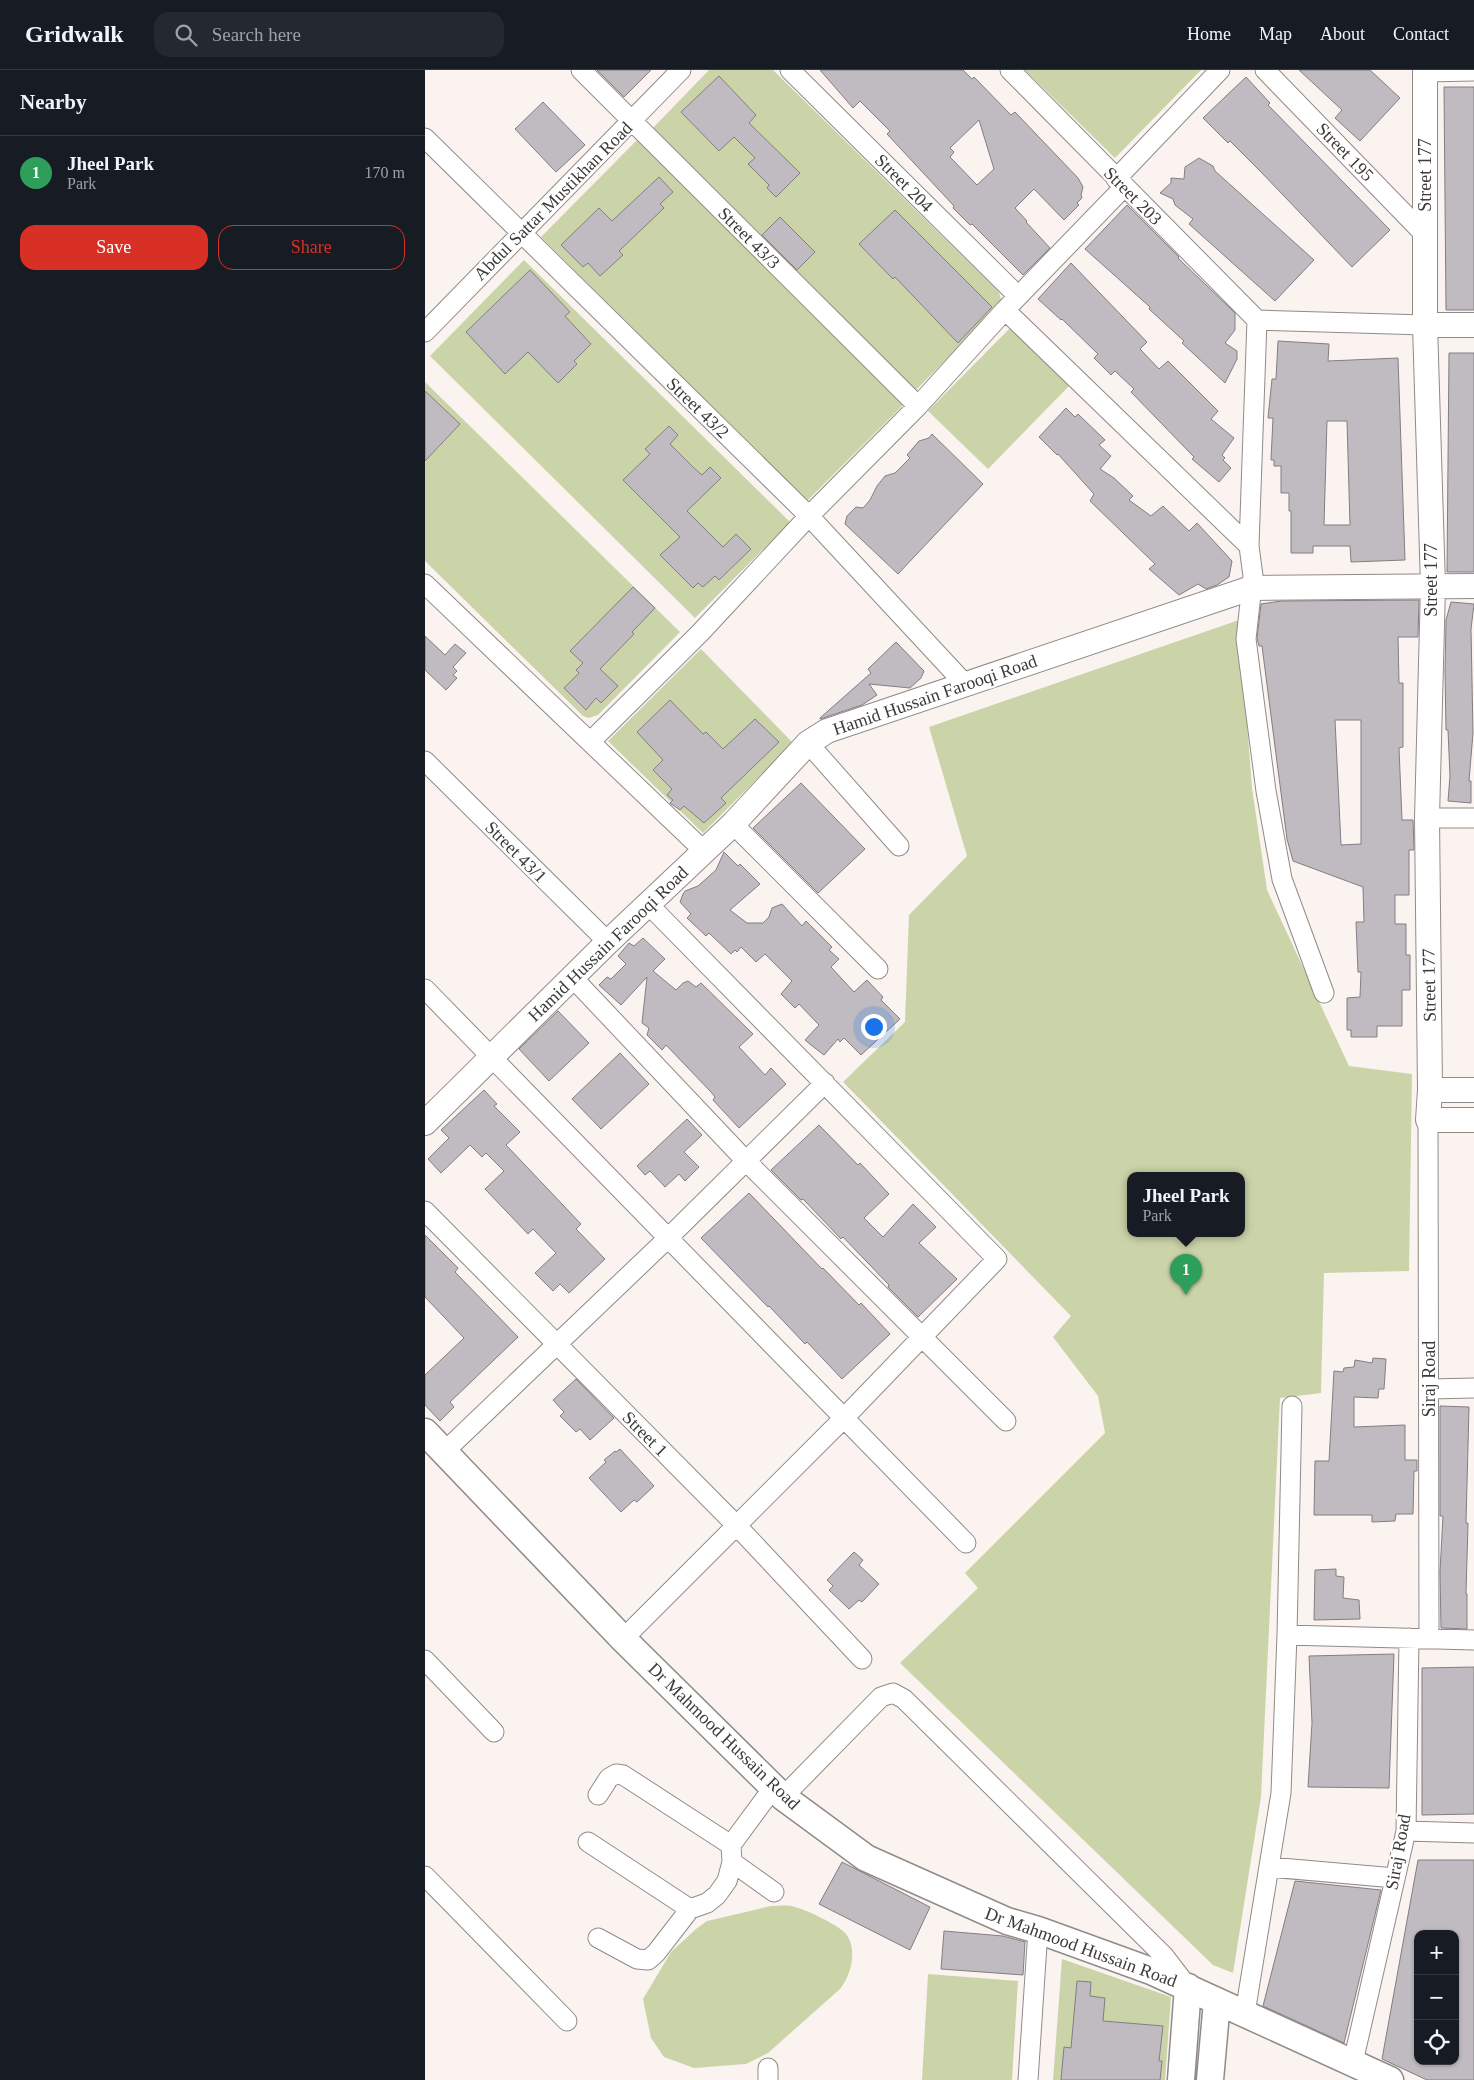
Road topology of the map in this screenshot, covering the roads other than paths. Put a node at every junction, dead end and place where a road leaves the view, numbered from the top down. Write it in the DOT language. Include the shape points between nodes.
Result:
graph roads {
  1 [pos="581,70"];
  2 [pos="681,70"];
  3 [pos="790,70"];
  4 [pos="1010,70"];
  5 [pos="1220,70"];
  6 [pos="1265,70"];
  7 [pos="1425,71"];
  8 [pos="1474,71"];
  9 [pos="633,121"];
  10 [pos="425,138"];
  11 [pos="1120,183"];
  12 [pos="521,234"];
  13 [pos="1425,235"];
  14 [pos="1018,296"];
  15 [pos="1005,310"];
  16 [pos="1257,320"];
  17 [pos="1425,325"];
  18 [pos="1474,325"];
  19 [pos="425,332"];
  20 [pos="918,406"];
  21 [pos="809,516"];
  22 [pos="1249,546"];
  23 [pos="425,584"];
  24 [pos="1433,586"];
  25 [pos="1474,586"];
  26 [pos="1251,588"];
  27 [pos="965,684"];
  28 [pos="591,741"];
  29 [pos="808,743"];
  30 [pos="425,762"];
  31 [pos="1427,818"];
  32 [pos="1474,818"];
  33 [pos="733,824"];
  34 [pos="899,846"];
  35 [pos="704,851"];
  36 [pos="648,904"];
  37 [pos="608,942"];
  38 [pos="878,969"];
  39 [pos="572,977"];
  40 [pos="425,989"];
  41 [pos="1323,993"];
  42 [pos="491,1056"];
  43 [pos="825,1083"];
  44 [pos="1431,1090"];
  45 [pos="1474,1090"];
  46 [pos="1428,1120"];
  47 [pos="1474,1120"];
  48 [pos="425,1123"];
  49 [pos="746,1161"];
  50 [pos="425,1211"];
  51 [pos="668,1238"];
  52 [pos="922,1338"];
  53 [pos="556,1344"];
  54 [pos="1429,1388"];
  55 [pos="1474,1388"];
  56 [pos="1292,1406"];
  57 [pos="844,1418"];
  58 [pos="1006,1421"];
  59 [pos="425,1432"];
  60 [pos="444,1452"];
  61 [pos="737,1526"];
  62 [pos="966,1543"];
  63 [pos="1287,1635"];
  64 [pos="1409,1638"];
  65 [pos="623,1639"];
  66 [pos="1429,1639"];
  67 [pos="1474,1640"];
  68 [pos="862,1659"];
  69 [pos="425,1660"];
  70 [pos="494,1732"];
  71 [pos="778,1792"];
  72 [pos="598,1795"];
  73 [pos="1406,1831"];
  74 [pos="1474,1833"];
  75 [pos="588,1842"];
  76 [pos="732,1853"];
  77 [pos="1269,1867"];
  78 [pos="425,1876"];
  79 [pos="1395,1878"];
  80 [pos="774,1892"];
  81 [pos="691,1909"];
  82 [pos="1038,1930"];
  83 [pos="598,1938"];
  84 [pos="1188,1987"];
  85 [pos="1217,2001"];
  86 [pos="1245,2013"];
  87 [pos="567,2021"];
  88 [pos="1372,2073"];
  89 [pos="1028,2080"];
  90 [pos="1181,2080"];
  91 [pos="1210,2080"];
  1 -- 9 [label="street, Street 43/3"];
  2 -- 9 [label="street, Abdul Sattar Mustikhan Road"];
  3 -- 14 [label="street, Street 204"];
  4 -- 11 [label="street, Street 203"];
  5 -- 11 [label="street"];
  6 -- 13 [label="street, Street 195"];
  7 -- 8 [label="street"];
  7 -- 13 [label="street, Street 177"];
  9 -- 12 [label="street, Abdul Sattar Mustikhan Road"];
  9 -- 20 [label="street, Street 43/3"];
  10 -- 12 [label="street, Street 43/2"];
  11 -- 14 [label="street"];
  11 -- 16 [label="street, Street 203"];
  12 -- 19 [label="street, Abdul Sattar Mustikhan Road"];
  12 -- 21 [label="street, Street 43/2"];
  13 -- 17 [label="street, Street 177"];
  14 -- 15 [label="street"];
  15 -- 20 [label="street"];
  15 -- 22 [label="street"];
  16 -- 17 [label="street"];
  16 -- 22 [label="street"];
  17 -- 18 [label="street"];
  17 -- 24 [label="street, Street 177"];
  20 -- 21 [label="street"];
  21 -- 27 [label="street, Street 43/2"];
  21 -- 28 [label="street" via="700,634"];
  22 -- 26 [label="street" via="1253,576"];
  23 -- 28 [label="street"];
  24 -- 25 [label="street, Hamid Hussain Farooqi Road"];
  24 -- 26 [label="street, Hamid Hussain Farooqi Road"];
  24 -- 31 [label="street, Street 177"];
  26 -- 27 [label="street, Hamid Hussain Farooqi Road"];
  26 -- 41 [label="street" via="1246,639 1273,834 1282,879"];
  27 -- 29 [label="street, Hamid Hussain Farooqi Road" via="827,732"];
  28 -- 35 [label="street"];
  29 -- 33 [label="street, Hamid Hussain Farooqi Road"];
  29 -- 34 [label="street"];
  30 -- 37 [label="street, Street 43/1"];
  31 -- 32 [label="street"];
  31 -- 44 [label="street, Street 177"];
  33 -- 35 [label="street, Hamid Hussain Farooqi Road"];
  33 -- 38 [label="street"];
  35 -- 36 [label="street, Hamid Hussain Farooqi Road"];
  36 -- 37 [label="street, Hamid Hussain Farooqi Road"];
  36 -- 43 [label="street"];
  37 -- 39 [label="street, Hamid Hussain Farooqi Road"];
  39 -- 42 [label="street, Hamid Hussain Farooqi Road"];
  39 -- 49 [label="street"];
  40 -- 42 [label="street"];
  42 -- 48 [label="street, Hamid Hussain Farooqi Road"];
  42 -- 51 [label="street"];
  43 -- 49 [label="street"];
  43 -- 52 [label="street" via="997,1260"];
  44 -- 45 [label="street"];
  44 -- 46 [label="street, Street 177"];
  46 -- 47 [label="street"];
  46 -- 54 [label="street, Siraj Road"];
  49 -- 51 [label="street"];
  49 -- 52 [label="street"];
  50 -- 53 [label="street, Street 1"];
  51 -- 53 [label="street"];
  51 -- 57 [label="street"];
  52 -- 57 [label="street"];
  52 -- 58 [label="street"];
  53 -- 60 [label="street"];
  53 -- 61 [label="street, Street 1"];
  54 -- 55 [label="street"];
  54 -- 66 [label="street, Siraj Road"];
  56 -- 63 [label="street"];
  57 -- 61 [label="street"];
  57 -- 62 [label="street"];
  59 -- 60 [label="main road, Dr Mahmood Hussain Road"];
  60 -- 65 [label="main road, Dr Mahmood Hussain Road"];
  61 -- 65 [label="street"];
  61 -- 68 [label="street, Street 1"];
  63 -- 64 [label="street"];
  63 -- 77 [label="street" via="1281,1793"];
  64 -- 66 [label="street"];
  64 -- 73 [label="street, Siraj Road"];
  65 -- 71 [label="main road, Dr Mahmood Hussain Road"];
  66 -- 67 [label="street"];
  69 -- 70 [label="street"];
  71 -- 76 [label="street"];
  71 -- 82 [label="main road, Dr Mahmood Hussain Road" via="866,1858 971,1907"];
  71 -- 84 [label="street" via="881,1697 893,1693 904,1699 1150,1942"];
  72 -- 76 [label="street" via="609,1778 623,1775"];
  73 -- 74 [label="street"];
  73 -- 79 [label="street, Siraj Road"];
  75 -- 81 [label="street"];
  76 -- 80 [label="street"];
  76 -- 81 [label="street" via="727,1881 717,1895"];
  77 -- 79 [label="street"];
  77 -- 86 [label="street"];
  78 -- 87 [label="street"];
  79 -- 88 [label="street, Siraj Road"];
  81 -- 83 [label="street" via="648,1960 637,1959"];
  82 -- 84 [label="main road, Dr Mahmood Hussain Road"];
  82 -- 89 [label="street"];
  84 -- 85 [label="main road, Dr Mahmood Hussain Road"];
  84 -- 90 [label="main road"];
  85 -- 86 [label="main road, Dr Mahmood Hussain Road"];
  85 -- 91 [label="main road"];
  86 -- 88 [label="main road, Dr Mahmood Hussain Road"];
}
